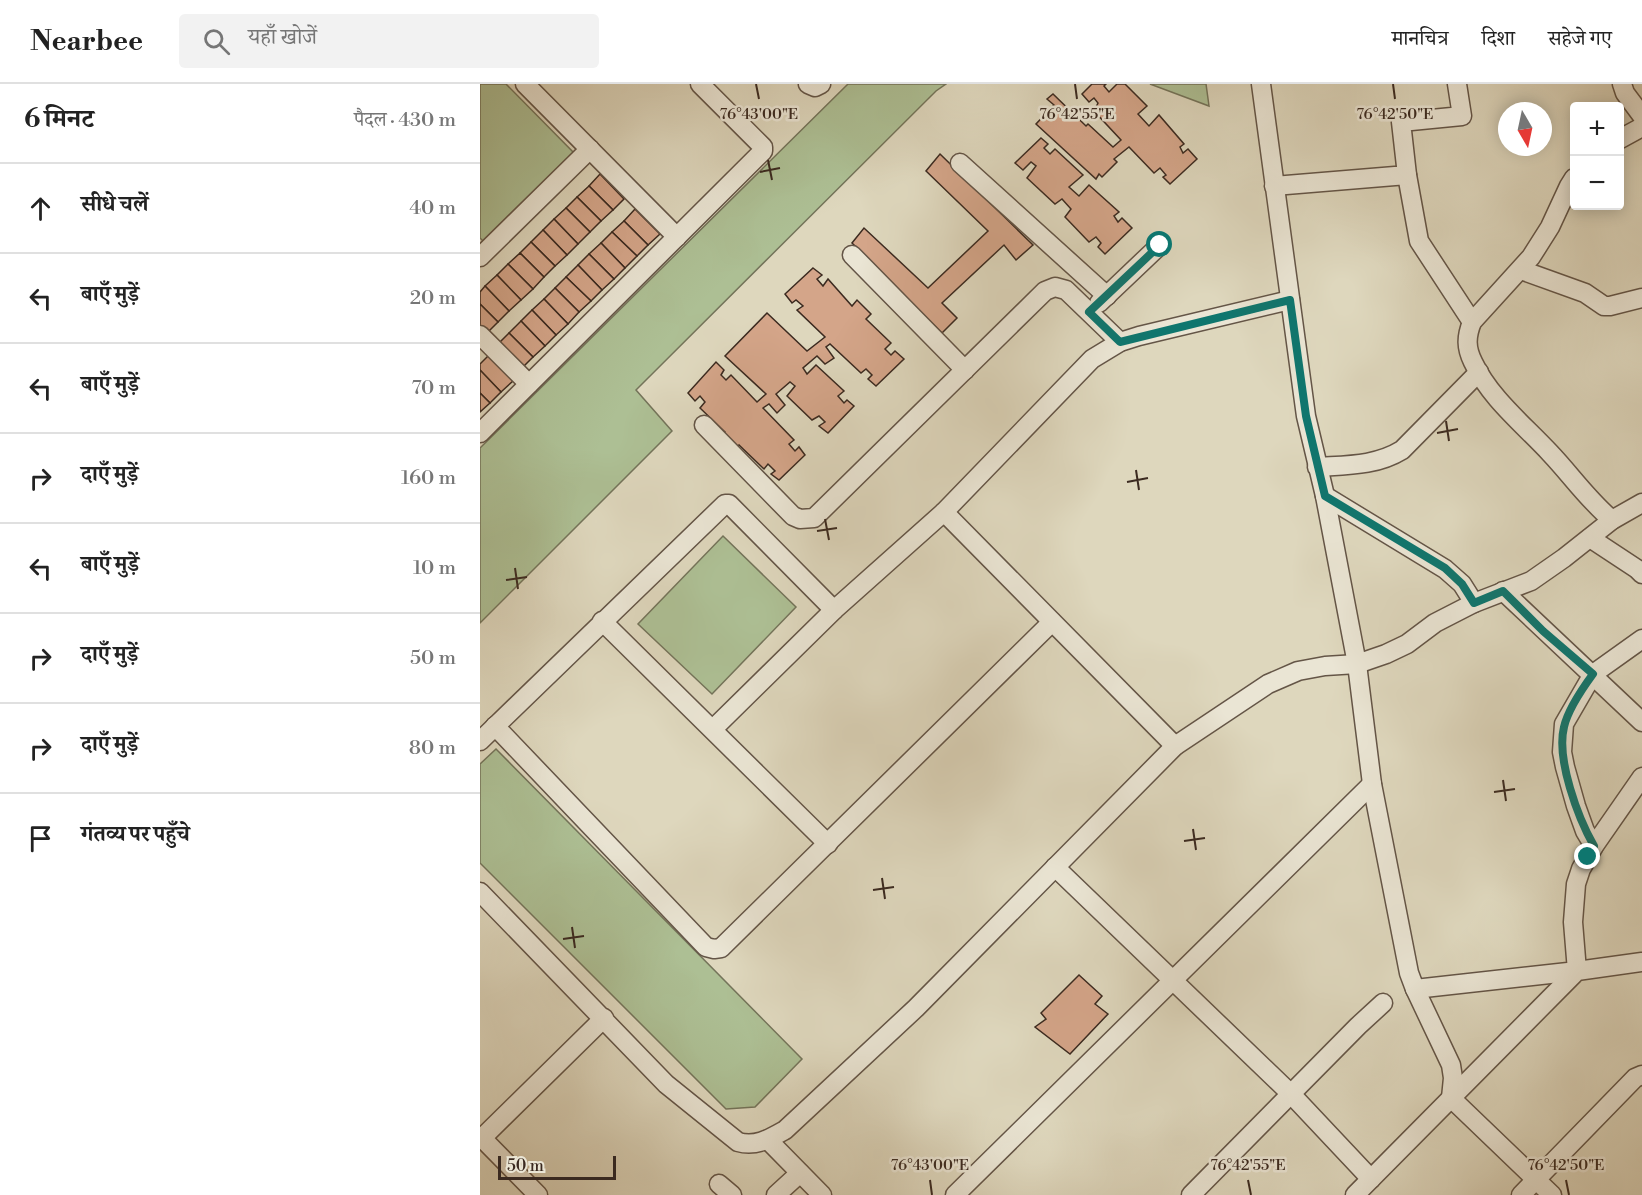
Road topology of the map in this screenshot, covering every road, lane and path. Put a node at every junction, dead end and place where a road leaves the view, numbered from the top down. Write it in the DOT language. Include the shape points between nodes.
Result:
graph roads {
  1 [pos="525,84"];
  2 [pos="700,84"];
  3 [pos="808,84"];
  4 [pos="821,84"];
  5 [pos="1261,84"];
  6 [pos="1457,84"];
  7 [pos="1622,84"];
  8 [pos="1642,116"];
  9 [pos="1642,127"];
  10 [pos="1624,137"];
  11 [pos="590,149"];
  12 [pos="960,163"];
  13 [pos="1407,175"];
  14 [pos="1570,185"];
  15 [pos="1274,186"];
  16 [pos="677,237"];
  17 [pos="1160,245"];
  18 [pos="852,255"];
  19 [pos="480,257"];
  20 [pos="1521,270"];
  21 [pos="1107,296"];
  22 [pos="1642,298"];
  23 [pos="1290,300"];
  24 [pos="1089,312"];
  25 [pos="1472,322"];
  26 [pos="480,335"];
  27 [pos="1120,342"];
  28 [pos="965,370"];
  29 [pos="1479,372"];
  30 [pos="529,384"];
  31 [pos="704,425"];
  32 [pos="480,433"];
  33 [pos="1317,467"];
  34 [pos="1325,496"];
  35 [pos="1642,502"];
  36 [pos="944,512"];
  37 [pos="1612,520"];
  38 [pos="1590,538"];
  39 [pos="1642,574"];
  40 [pos="1503,591"];
  41 [pos="1474,603"];
  42 [pos="834,610"];
  43 [pos="602,621"];
  44 [pos="1052,622"];
  45 [pos="1642,639"];
  46 [pos="1357,664"];
  47 [pos="1593,674"];
  48 [pos="1642,722"];
  49 [pos="495,726"];
  50 [pos="713,729"];
  51 [pos="480,741"];
  52 [pos="1175,746"];
  53 [pos="1642,777"];
  54 [pos="1372,784"];
  55 [pos="828,844"];
  56 [pos="1594,846"];
  57 [pos="1055,867"];
  58 [pos="480,892"];
  59 [pos="1642,962"];
  60 [pos="1577,971"];
  61 [pos="1172,981"];
  62 [pos="1415,989"];
  63 [pos="1383,1003"];
  64 [pos="604,1018"];
  65 [pos="1642,1075"];
  66 [pos="1291,1094"];
  67 [pos="1451,1098"];
  68 [pos="481,1138"];
  69 [pos="768,1140"];
  70 [pos="800,1173"];
  71 [pos="1371,1179"];
  72 [pos="1536,1180"];
  73 [pos="538,1195"];
  74 [pos="776,1195"];
  75 [pos="822,1195"];
  76 [pos="955,1195"];
  77 [pos="1191,1195"];
  78 [pos="1355,1195"];
  79 [pos="1521,1195"];
  80 [pos="1552,1195"];
  1 -- 11 [label="street"];
  2 -- 16 [label="street" via="764,149"];
  3 -- 4 [label="street"];
  5 -- 15 [label="street"];
  6 -- 13 [label="street" via="1462,116 1401,122"];
  7 -- 8 [label="street"];
  9 -- 10 [label="street"];
  11 -- 16 [label="street"];
  11 -- 19 [label="street"];
  12 -- 21 [label="street"];
  13 -- 15 [label="street"];
  13 -- 25 [label="street" via="1419,241"];
  14 -- 20 [label="street" via="1550,227"];
  15 -- 23 [label="street"];
  16 -- 30 [label="street"];
  17 -- 21 [label="street"];
  18 -- 28 [label="street"];
  20 -- 22 [label="street" via="1585,293 1604,306"];
  20 -- 25 [label="street"];
  21 -- 24 [label="street"];
  23 -- 27 [label="street"];
  23 -- 33 [label="street"];
  24 -- 27 [label="street"];
  24 -- 28 [label="street" via="1061,288 1045,291"];
  25 -- 29 [label="street" via="1467,345"];
  26 -- 30 [label="street"];
  27 -- 36 [label="street" via="1092,359"];
  28 -- 31 [label="street" via="814,518 793,516"];
  29 -- 33 [label="street" via="1391,458"];
  29 -- 37 [label="street" via="1512,415"];
  30 -- 32 [label="street"];
  33 -- 34 [label="street"];
  34 -- 41 [label="street" via="1445,568"];
  34 -- 46 [label="street"];
  35 -- 37 [label="street"];
  36 -- 42 [label="street"];
  36 -- 44 [label="street"];
  37 -- 38 [label="street"];
  38 -- 39 [label="street"];
  38 -- 40 [label="street" via="1531,581"];
  40 -- 41 [label="street"];
  40 -- 47 [label="street"];
  41 -- 46 [label="street" via="1435,623 1397,650"];
  42 -- 43 [label="street" via="725,504"];
  42 -- 50 [label="street"];
  43 -- 49 [label="street"];
  43 -- 50 [label="street"];
  44 -- 52 [label="street"];
  44 -- 55 [label="street"];
  45 -- 47 [label="street"];
  46 -- 52 [label="street" via="1298,670 1268,684"];
  46 -- 54 [label="street"];
  47 -- 48 [label="street"];
  47 -- 56 [label="street" via="1564,724 1562,745 1576,806"];
  49 -- 51 [label="street"];
  49 -- 55 [label="street" via="706,947 714,950 721,948"];
  50 -- 55 [label="street"];
  52 -- 57 [label="street"];
  53 -- 56 [label="street"];
  54 -- 61 [label="street"];
  54 -- 62 [label="street"];
  56 -- 60 [label="street" via="1576,884 1573,921"];
  57 -- 61 [label="street"];
  57 -- 69 [label="street" via="916,1008 785,1130"];
  58 -- 64 [label="street"];
  59 -- 60 [label="street"];
  60 -- 62 [label="street"];
  60 -- 67 [label="street"];
  61 -- 66 [label="street"];
  61 -- 76 [label="street"];
  62 -- 67 [label="street" via="1451,1065"];
  63 -- 66 [label="street"];
  64 -- 68 [label="street"];
  64 -- 69 [label="street" via="666,1084 738,1142 750,1145"];
  65 -- 72 [label="street"];
  66 -- 71 [label="street"];
  66 -- 77 [label="street"];
  67 -- 71 [label="street"];
  67 -- 72 [label="street"];
  68 -- 73 [label="street"];
  69 -- 70 [label="street"];
  70 -- 74 [label="street"];
  70 -- 75 [label="street"];
  71 -- 78 [label="street"];
  72 -- 79 [label="street"];
  72 -- 80 [label="street"];
}
